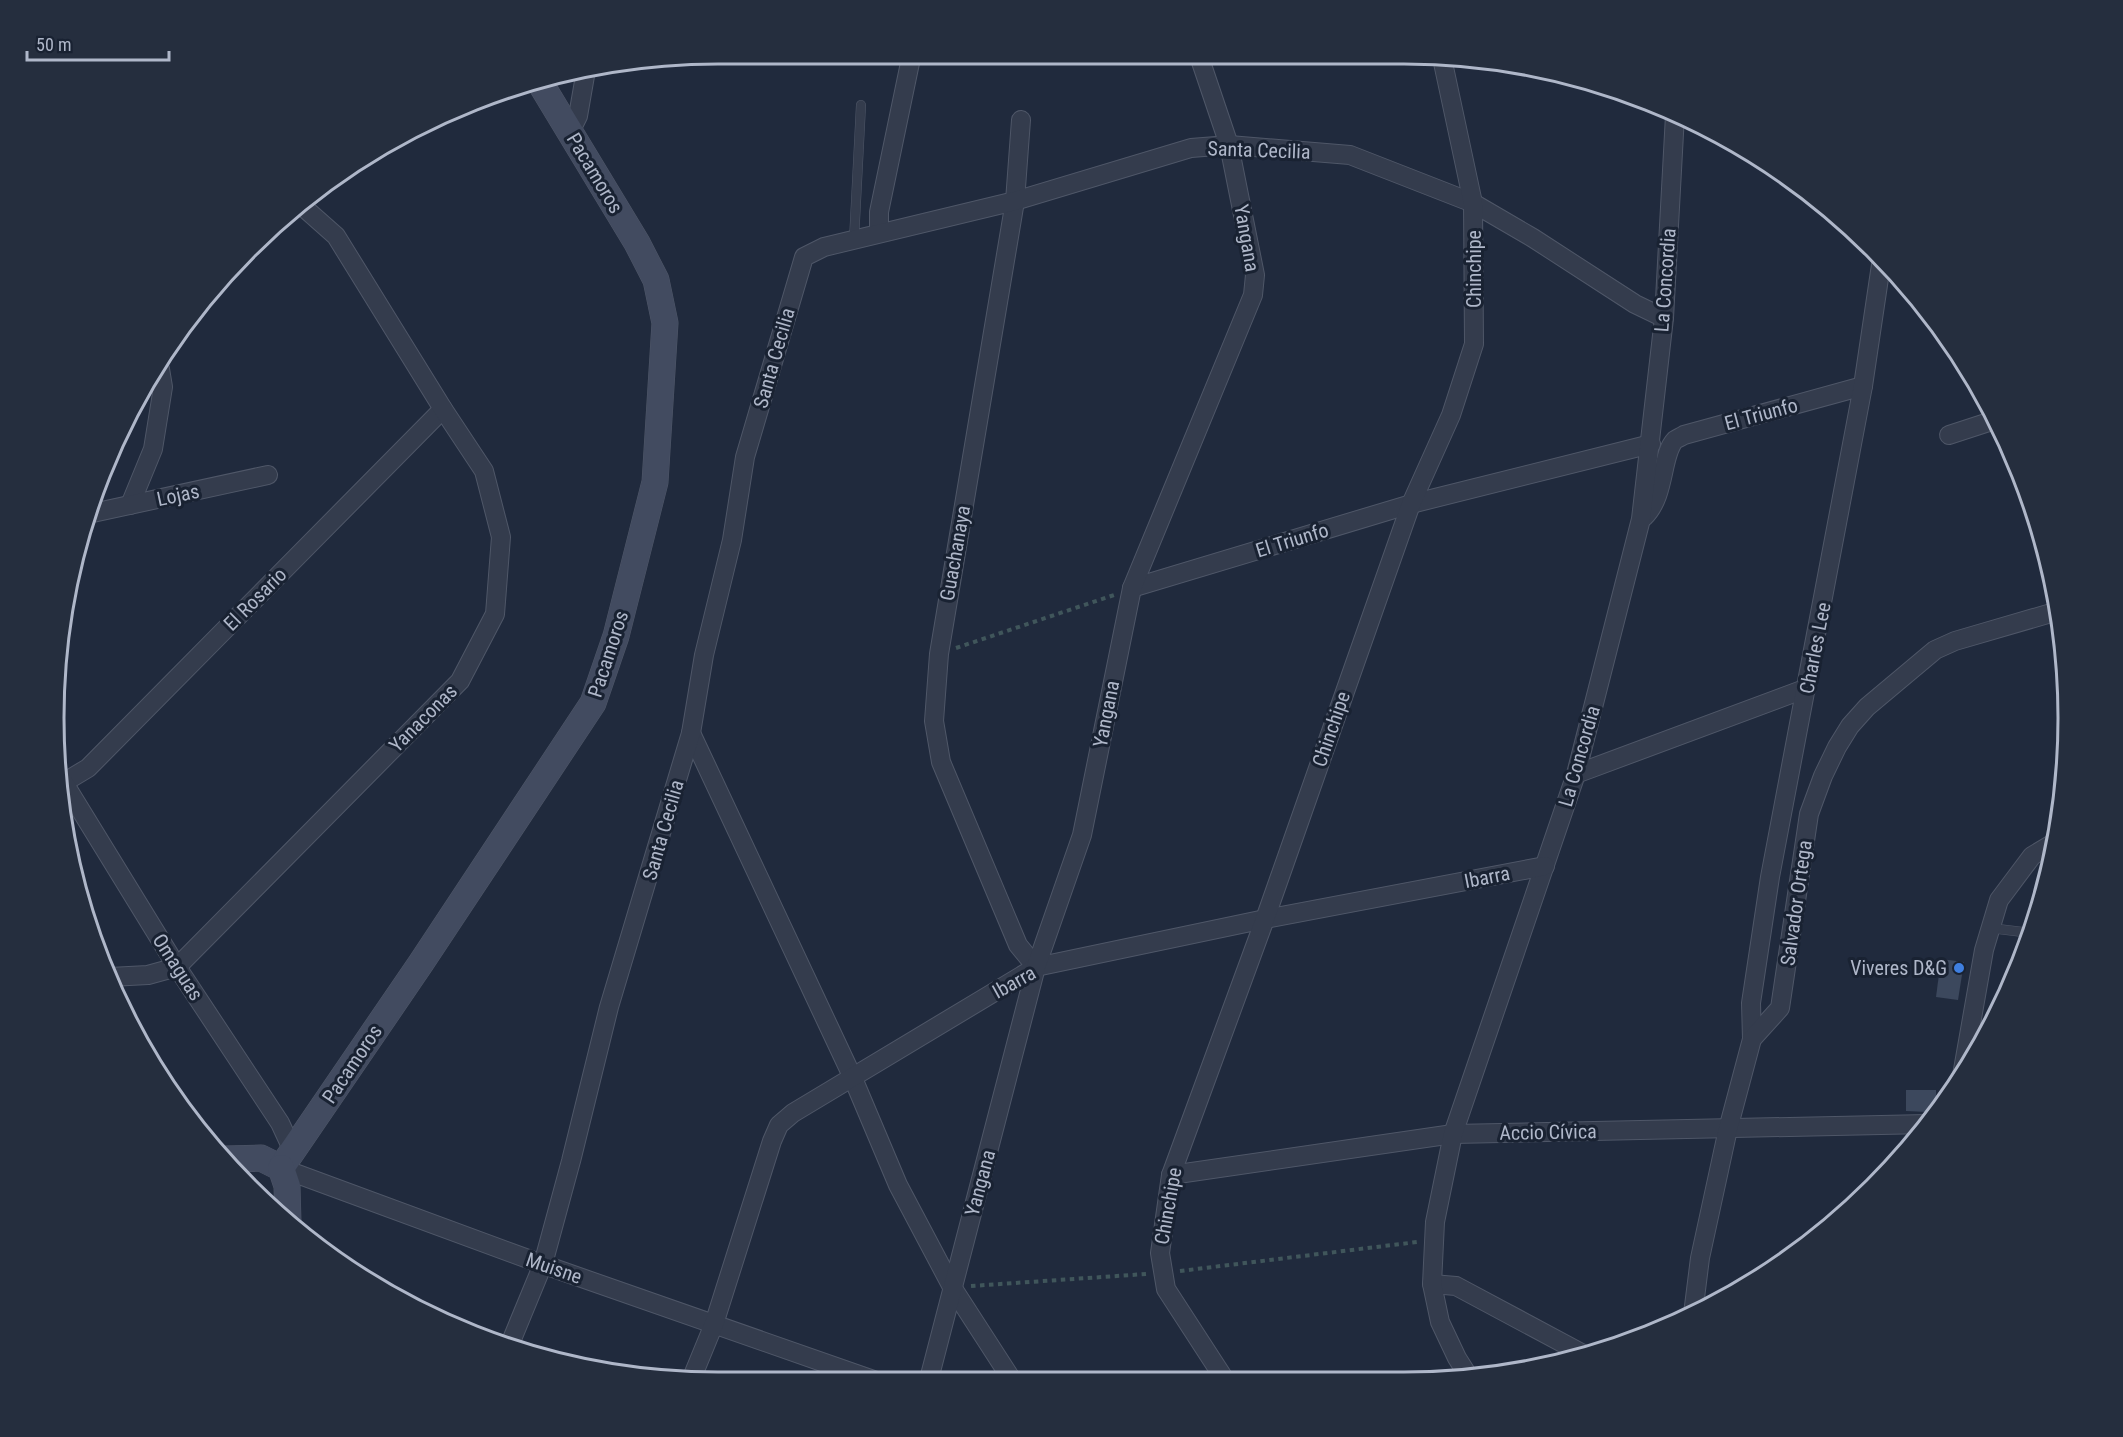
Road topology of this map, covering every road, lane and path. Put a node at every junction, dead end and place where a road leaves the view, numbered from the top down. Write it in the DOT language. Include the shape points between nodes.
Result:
graph roads {
  1 [pos="910,64"];
  2 [pos="1202,64"];
  3 [pos="1444,66"];
  4 [pos="585,79"];
  5 [pos="544,89"];
  6 [pos="861,105"];
  7 [pos="1021,120"];
  8 [pos="1675,123"];
  9 [pos="570,132"];
  10 [pos="1229,145"];
  11 [pos="1015,201"];
  12 [pos="1473,203"];
  13 [pos="307,210"];
  14 [pos="879,233"];
  15 [pos="854,240"];
  16 [pos="1880,270"];
  17 [pos="1664,318"];
  18 [pos="162,376"];
  19 [pos="1863,386"];
  20 [pos="443,409"];
  21 [pos="1987,422"];
  22 [pos="1948,435"];
  23 [pos="1651,444"];
  24 [pos="268,475"];
  25 [pos="1411,504"];
  26 [pos="130,505"];
  27 [pos="98,512"];
  28 [pos="1641,519"];
  29 [pos="1132,588"];
  30 [pos="2050,613"];
  31 [pos="939,654"];
  32 [pos="1807,688"];
  33 [pos="691,733"];
  34 [pos="1576,774"];
  35 [pos="68,780"];
  36 [pos="69,793"];
  37 [pos="2046,848"];
  38 [pos="1545,866"];
  39 [pos="1265,919"];
  40 [pos="1990,928"];
  41 [pos="2023,932"];
  42 [pos="177,967"];
  43 [pos="1036,967"];
  44 [pos="118,977"];
  45 [pos="1752,1039"];
  46 [pos="1966,1054"];
  47 [pos="852,1076"];
  48 [pos="1917,1124"];
  49 [pos="1728,1129"];
  50 [pos="1453,1134"];
  51 [pos="235,1159"];
  52 [pos="287,1159"];
  53 [pos="1171,1175"];
  54 [pos="287,1210"];
  55 [pos="1434,1240"];
  56 [pos="543,1264"];
  57 [pos="1162,1273"];
  58 [pos="1432,1284"];
  59 [pos="952,1287"];
  60 [pos="1694,1305"];
  61 [pos="714,1324"];
  62 [pos="512,1339"];
  63 [pos="1575,1350"];
  64 [pos="1464,1369"];
  65 [pos="695,1371"];
  66 [pos="851,1372"];
  67 [pos="931,1372"];
  68 [pos="1007,1372"];
  69 [pos="1220,1372"];
  1 -- 14 [label="street" via="879,212"];
  2 -- 10 [label="street, Yangana"];
  3 -- 12 [label="street, Chinchipe"];
  4 -- 9 [label="street" via="578,116"];
  5 -- 9 [label="street, Pacamoros"];
  6 -- 15 [label="lane"];
  7 -- 11 [label="street, Guachanaya"];
  8 -- 17 [label="street, La Concordia"];
  9 -- 52 [label="street, Pacamoros" via="656,280 665,323 655,483 616,636 593,703"];
  10 -- 11 [label="street, Santa Cecilia" via="1191,148"];
  10 -- 12 [label="street, Santa Cecilia" via="1350,155"];
  10 -- 29 [label="street, Yangana" via="1255,275 1253,295"];
  11 -- 14 [label="street, Santa Cecilia"];
  11 -- 31 [label="street, Guachanaya"];
  12 -- 17 [label="street, Santa Cecilia"];
  12 -- 25 [label="street, Chinchipe" via="1474,344 1451,415"];
  13 -- 20 [label="street, Yanaconas" via="336,236"];
  14 -- 15 [label="street, Santa Cecilia"];
  15 -- 33 [label="street, Santa Cecilia" via="824,247 804,257 795,282 746,457"];
  16 -- 19 [label="street, Charles Lee"];
  17 -- 23 [label="street, La Concordia"];
  18 -- 26 [label="street" via="164,387 153,449"];
  19 -- 28 [label="street, El Triunfo" via="1684,435 1674,441 1652,510"];
  19 -- 32 [label="street, Charles Lee"];
  20 -- 35 [label="street, El Rosario" via="88,768"];
  20 -- 42 [label="street, Yanaconas" via="484,471 501,537 495,614 460,681"];
  21 -- 22 [label="street"];
  23 -- 25 [label="street, El Triunfo"];
  23 -- 28 [label="street, La Concordia"];
  24 -- 26 [label="street, Lojas"];
  25 -- 29 [label="street, El Triunfo"];
  25 -- 39 [label="street, Chinchipe"];
  26 -- 27 [label="street, Lojas"];
  28 -- 34 [label="street, La Concordia"];
  29 -- 31 [label="path"];
  29 -- 43 [label="street, Yangana" via="1082,835"];
  30 -- 45 [label="street, Salvador Ortega" via="1935,650 1883,692 1850,726 1823,776 1809,814 1780,1008"];
  31 -- 43 [label="street, Guachanaya" via="934,721 941,762 1018,945"];
  32 -- 34 [label="street"];
  32 -- 45 [label="street, Charles Lee" via="1770,877 1751,1003"];
  33 -- 47 [label="street"];
  33 -- 56 [label="street, Santa Cecilia" via="609,1007"];
  34 -- 38 [label="street, La Concordia"];
  36 -- 42 [label="street, Omaguas"];
  37 -- 40 [label="street" via="2032,856 1999,900"];
  38 -- 39 [label="street, Ibarra"];
  38 -- 50 [label="street, La Concordia"];
  39 -- 43 [label="street, Ibarra"];
  39 -- 53 [label="street, Chinchipe"];
  40 -- 41 [label="lane"];
  40 -- 46 [label="street"];
  42 -- 44 [label="street, Yanaconas"];
  42 -- 52 [label="street, Omaguas" via="280,1123"];
  43 -- 47 [label="street, Ibarra"];
  43 -- 59 [label="street, Yangana"];
  45 -- 49 [label="street, Salvador Ortega"];
  47 -- 59 [label="street" via="898,1185"];
  47 -- 61 [label="street, Ibarra" via="779,1125"];
  48 -- 49 [label="street, Accio Cívica"];
  49 -- 50 [label="street, Accio Cívica"];
  49 -- 60 [label="street, Salvador Ortega" via="1700,1258"];
  50 -- 53 [label="street, Accio Cívica"];
  50 -- 55 [label="street, La Concordia"];
  51 -- 52 [label="street, Muisne"];
  52 -- 54 [label="street, Omaguas"];
  52 -- 56 [label="street, Muisne"];
  53 -- 57 [label="street, Chinchipe" via="1160,1253"];
  55 -- 57 [label="path"];
  55 -- 58 [label="street, La Concordia"];
  56 -- 61 [label="street, Muisne"];
  56 -- 62 [label="street, Santa Cecilia"];
  57 -- 59 [label="path"];
  57 -- 69 [label="street, Chinchipe" via="1166,1289"];
  58 -- 63 [label="street" via="1456,1286"];
  58 -- 64 [label="street, La Concordia" via="1440,1322"];
  59 -- 67 [label="street, Yangana"];
  59 -- 68 [label="street"];
  61 -- 65 [label="street, Ibarra"];
  61 -- 66 [label="street, Muisne"];
}
